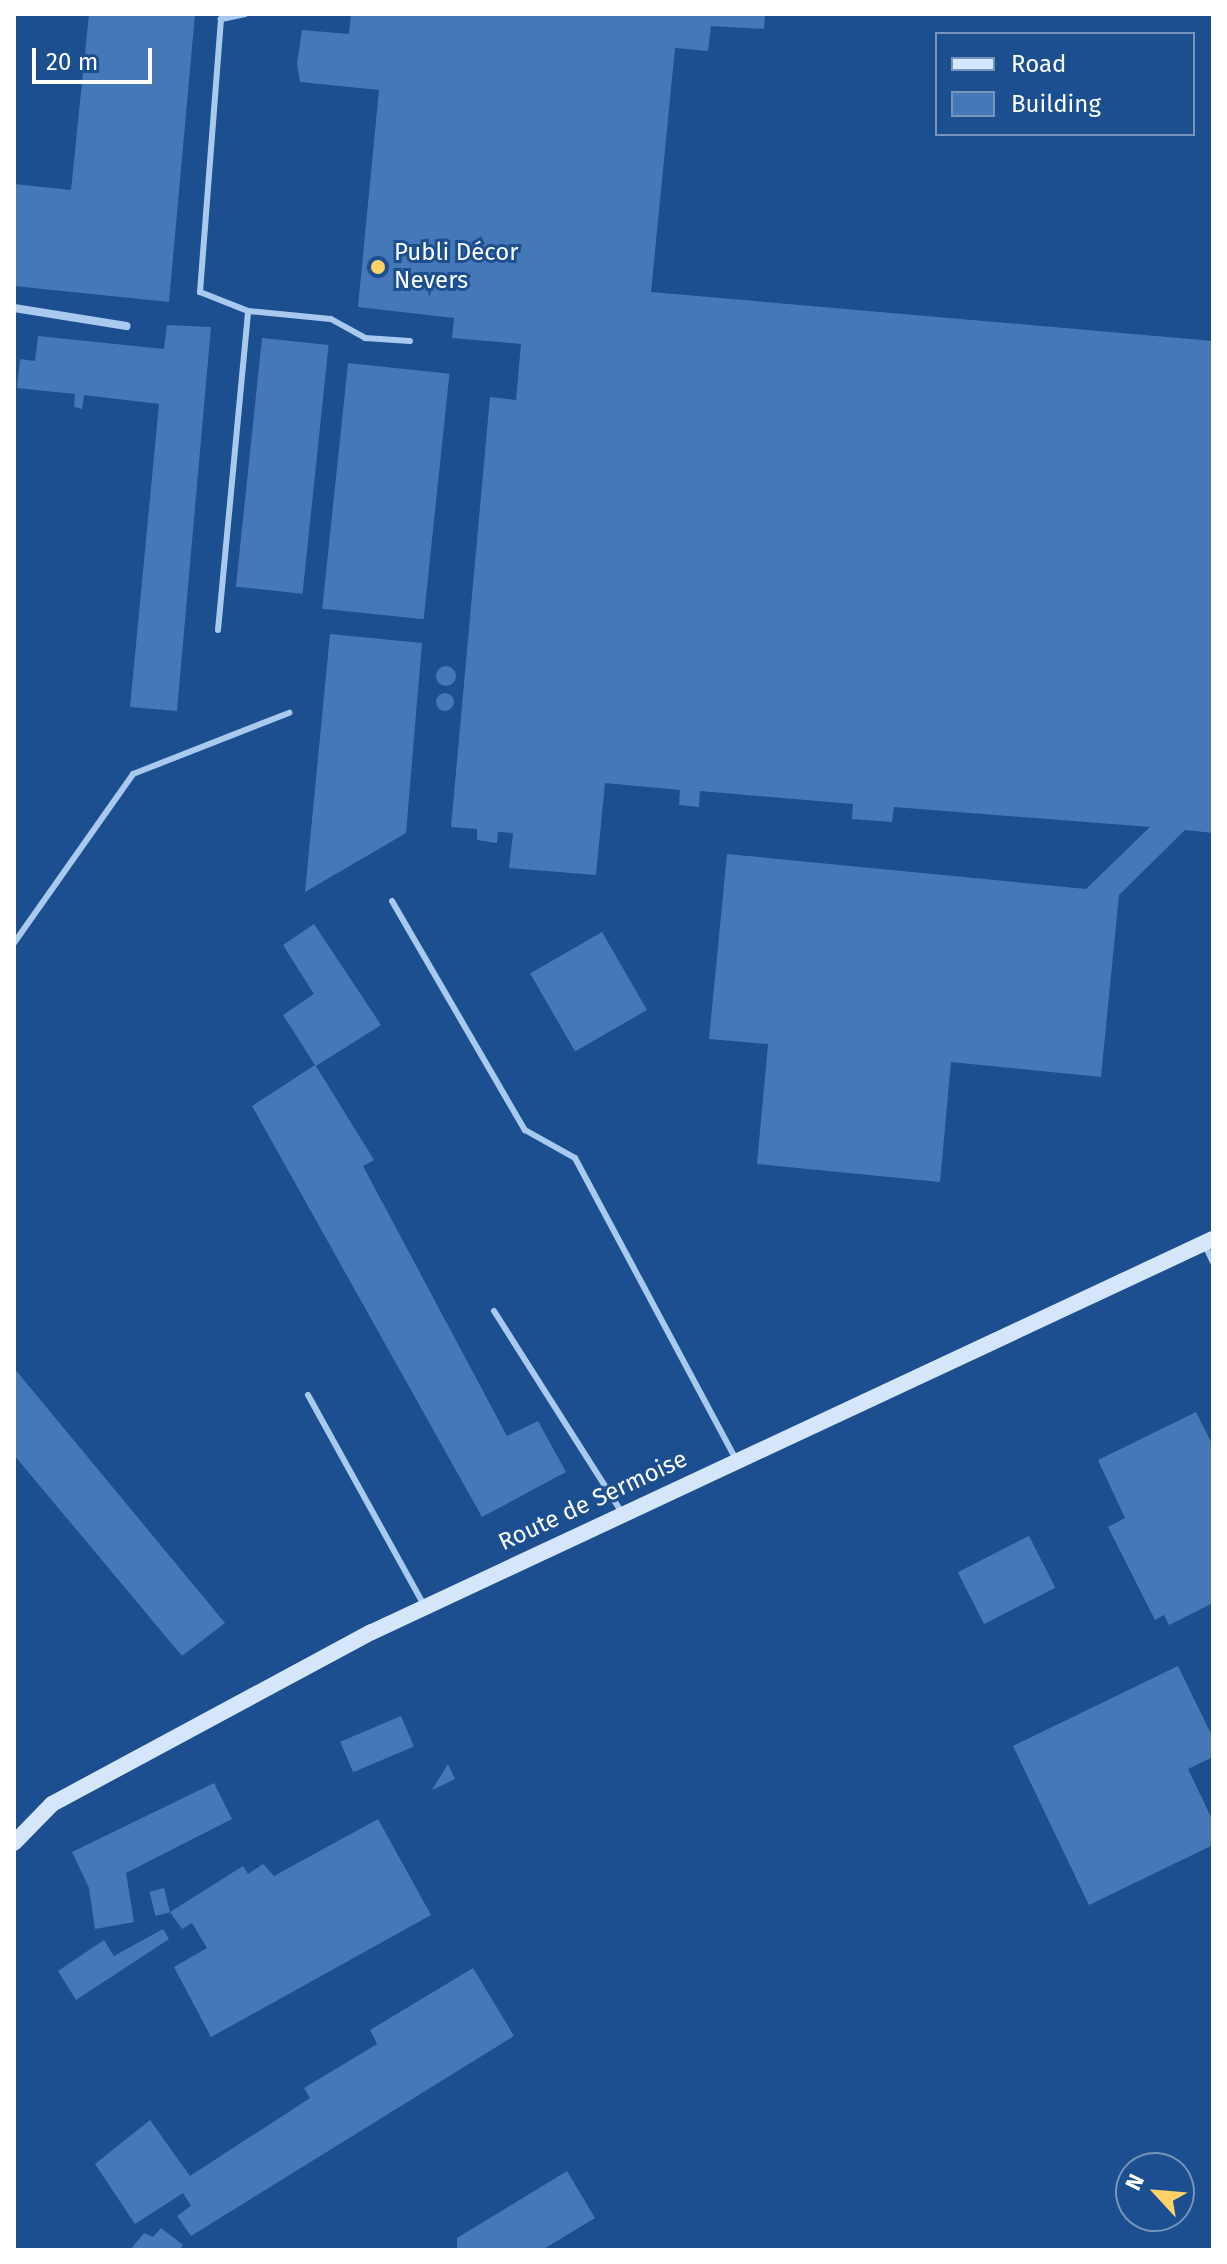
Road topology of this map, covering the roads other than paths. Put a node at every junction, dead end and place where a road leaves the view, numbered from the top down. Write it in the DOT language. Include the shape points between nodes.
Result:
graph roads {
  1 [pos="245,14"];
  2 [pos="14,308"];
  3 [pos="248,311"];
  4 [pos="127,326"];
  5 [pos="410,341"];
  6 [pos="218,630"];
  7 [pos="289,713"];
  8 [pos="392,901"];
  9 [pos="14,943"];
  10 [pos="1209,1241"];
  11 [pos="1213,1262"];
  12 [pos="494,1311"];
  13 [pos="308,1395"];
  14 [pos="736,1460"];
  15 [pos="622,1513"];
  16 [pos="425,1607"];
  17 [pos="14,1843"];
  1 -- 3 [label="lane" via="221,19 200,292"];
  2 -- 4 [label="street"];
  3 -- 5 [label="lane" via="331,319 365,338"];
  3 -- 6 [label="lane"];
  7 -- 9 [label="lane" via="133,774"];
  8 -- 14 [label="lane" via="525,1130 575,1158"];
  10 -- 11 [label="lane"];
  10 -- 14 [label="main road, Route de Sermoise"];
  12 -- 15 [label="lane"];
  13 -- 16 [label="lane"];
  14 -- 15 [label="main road, Route de Sermoise"];
  15 -- 16 [label="main road, Route de Sermoise"];
  16 -- 17 [label="main road, Route de Sermoise" via="52,1804"];
}
